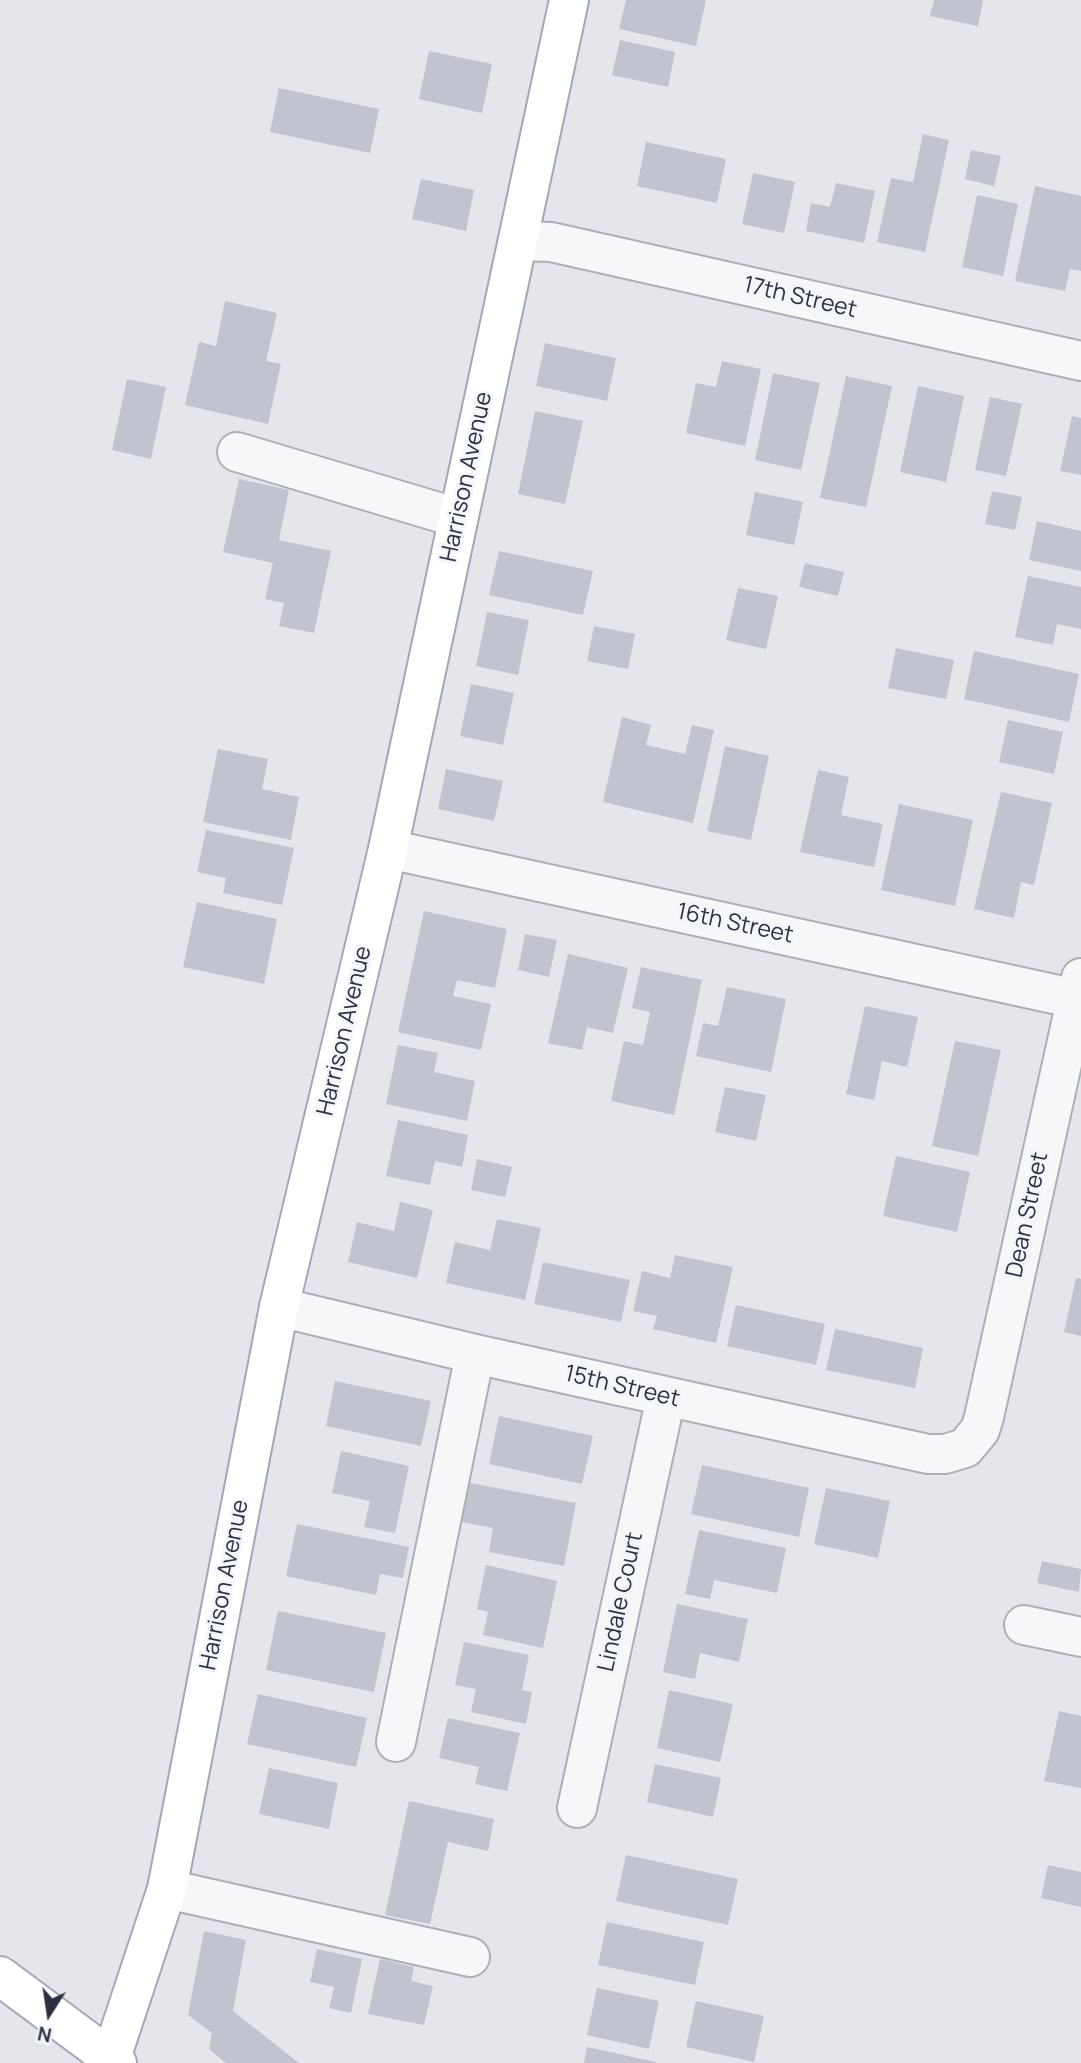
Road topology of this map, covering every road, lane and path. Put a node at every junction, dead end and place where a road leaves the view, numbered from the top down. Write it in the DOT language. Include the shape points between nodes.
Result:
graph roads {
  1 [pos="569,0"];
  2 [pos="518,241"];
  3 [pos="1081,361"];
  4 [pos="237,452"];
  5 [pos="458,518"];
  6 [pos="388,849"];
  7 [pos="1079,992"];
  8 [pos="279,1307"];
  9 [pos="475,1354"];
  10 [pos="666,1397"];
  11 [pos="965,1448"];
  12 [pos="1024,1625"];
  13 [pos="1081,1637"];
  14 [pos="396,1742"];
  15 [pos="577,1808"];
  16 [pos="167,1889"];
  17 [pos="470,1956"];
  18 [pos="0,1976"];
  19 [pos="114,2060"];
  1 -- 2 [label="main road, Harrison Avenue"];
  2 -- 3 [label="street, 17th Street" via="551,242"];
  2 -- 5 [label="main road, Harrison Avenue"];
  4 -- 5 [label="street"];
  5 -- 6 [label="main road, Harrison Avenue"];
  6 -- 7 [label="street, 16th Street"];
  6 -- 8 [label="main road, Harrison Avenue"];
  7 -- 11 [label="street, Dean Street" via="984,1417"];
  8 -- 9 [label="street, 15th Street"];
  8 -- 16 [label="main road, Harrison Avenue"];
  9 -- 10 [label="street, 15th Street"];
  9 -- 14 [label="street"];
  10 -- 11 [label="street, 15th Street" via="928,1454"];
  10 -- 15 [label="street, Lindale Court"];
  12 -- 13 [label="street"];
  16 -- 17 [label="street"];
  16 -- 19 [label="main road, Harrison Avenue"];
  18 -- 19 [label="main road"];
}
